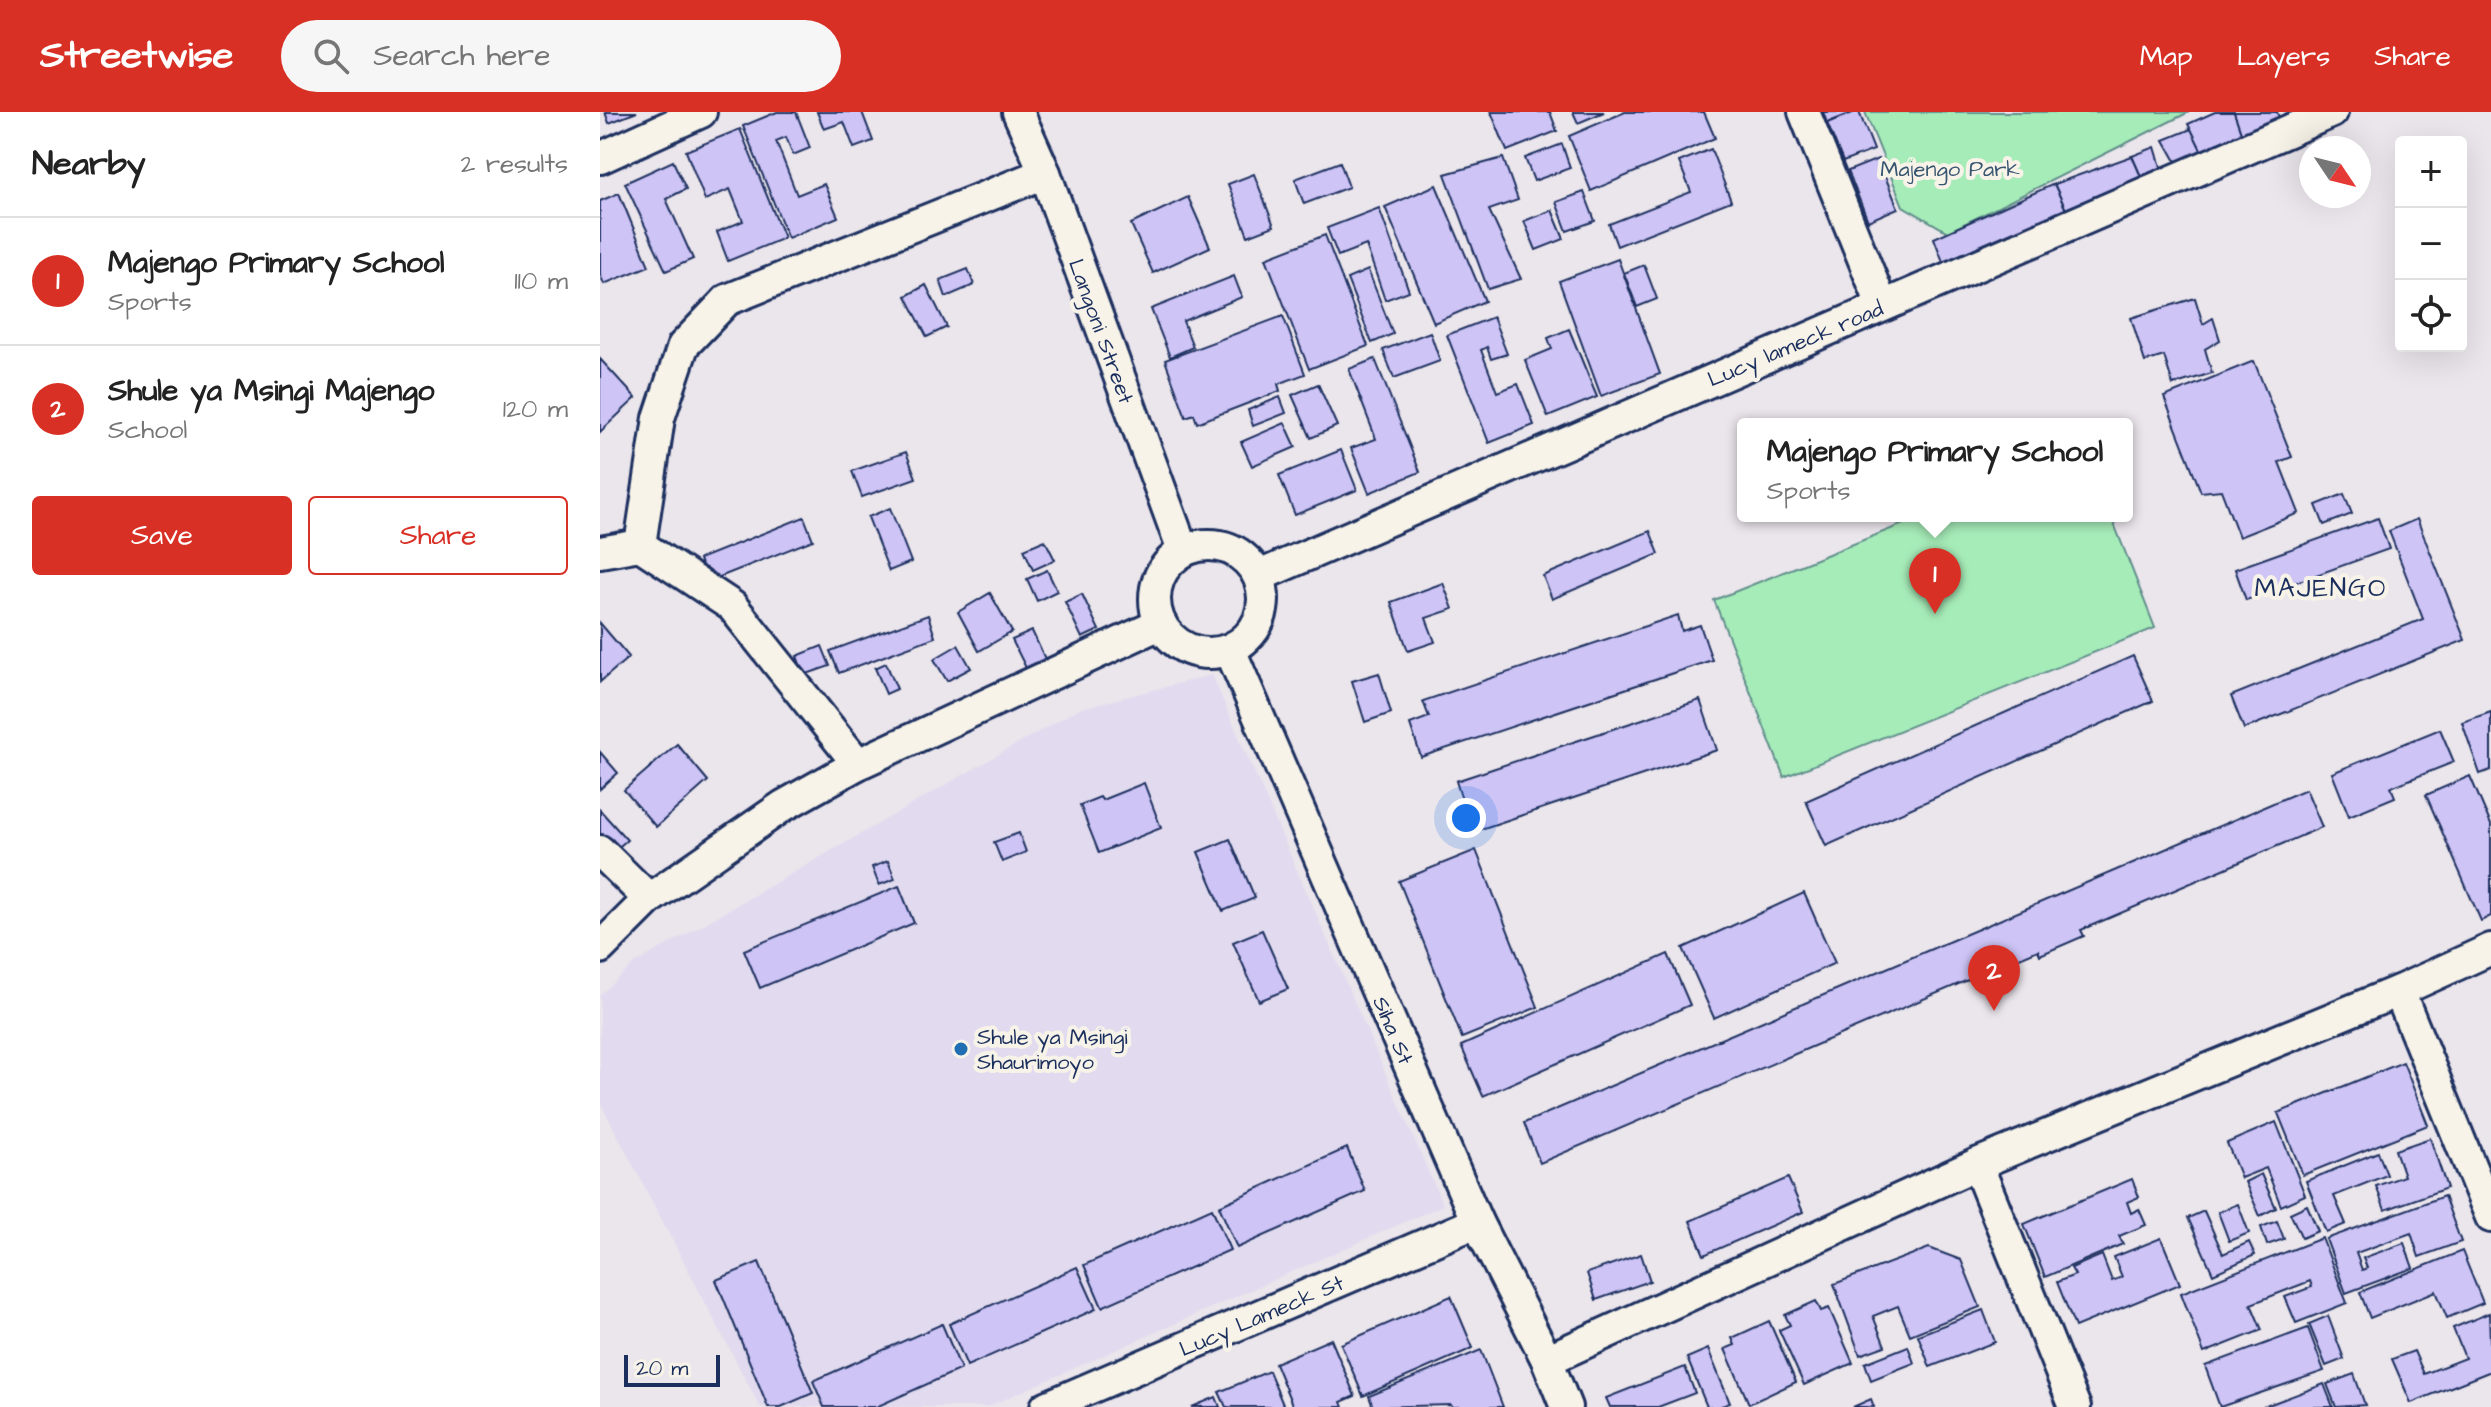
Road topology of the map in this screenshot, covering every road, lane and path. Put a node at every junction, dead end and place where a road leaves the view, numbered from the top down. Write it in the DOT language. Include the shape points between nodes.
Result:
graph roads {
  1 [pos="701,112"];
  2 [pos="1018,112"];
  3 [pos="1804,112"];
  4 [pos="2332,112"];
  5 [pos="600,158"];
  6 [pos="1045,173"];
  7 [pos="1882,305"];
  8 [pos="640,545"];
  9 [pos="1183,551"];
  10 [pos="600,552"];
  11 [pos="1259,576"];
  12 [pos="1160,624"];
  13 [pos="1230,650"];
  14 [pos="858,764"];
  15 [pos="600,851"];
  16 [pos="649,899"];
  17 [pos="600,948"];
  18 [pos="2491,949"];
  19 [pos="2399,991"];
  20 [pos="1977,1164"];
  21 [pos="2491,1217"];
  22 [pos="1477,1222"];
  23 [pos="1547,1360"];
  24 [pos="1046,1407"];
  25 [pos="1566,1407"];
  26 [pos="2075,1407"];
  1 -- 5 [label="street"];
  2 -- 6 [label="street, Langoni Street"];
  3 -- 7 [label="street"];
  4 -- 7 [label="street, Lucy lameck road"];
  6 -- 8 [label="street" via="727,300 683,346 659,418"];
  6 -- 9 [label="street, Langoni Street"];
  7 -- 11 [label="street, Lucy lameck road"];
  8 -- 10 [label="street"];
  8 -- 14 [label="street" via="732,606"];
  9 -- 11 [label="street" via="1217,544 1242,555"];
  9 -- 12 [label="street" via="1165,566 1154,594"];
  11 -- 13 [label="street" via="1264,605 1253,632"];
  12 -- 13 [label="street" via="1178,644 1203,654"];
  12 -- 14 [label="street"];
  13 -- 22 [label="street, Siha St"];
  14 -- 16 [label="street" via="783,806"];
  15 -- 16 [label="street"];
  16 -- 17 [label="street"];
  18 -- 19 [label="street"];
  19 -- 20 [label="street"];
  19 -- 21 [label="street"];
  20 -- 23 [label="street"];
  20 -- 26 [label="street"];
  22 -- 23 [label="street, Siha St"];
  22 -- 24 [label="street, Lucy Lameck St"];
  23 -- 25 [label="street, Siha St"];
}
